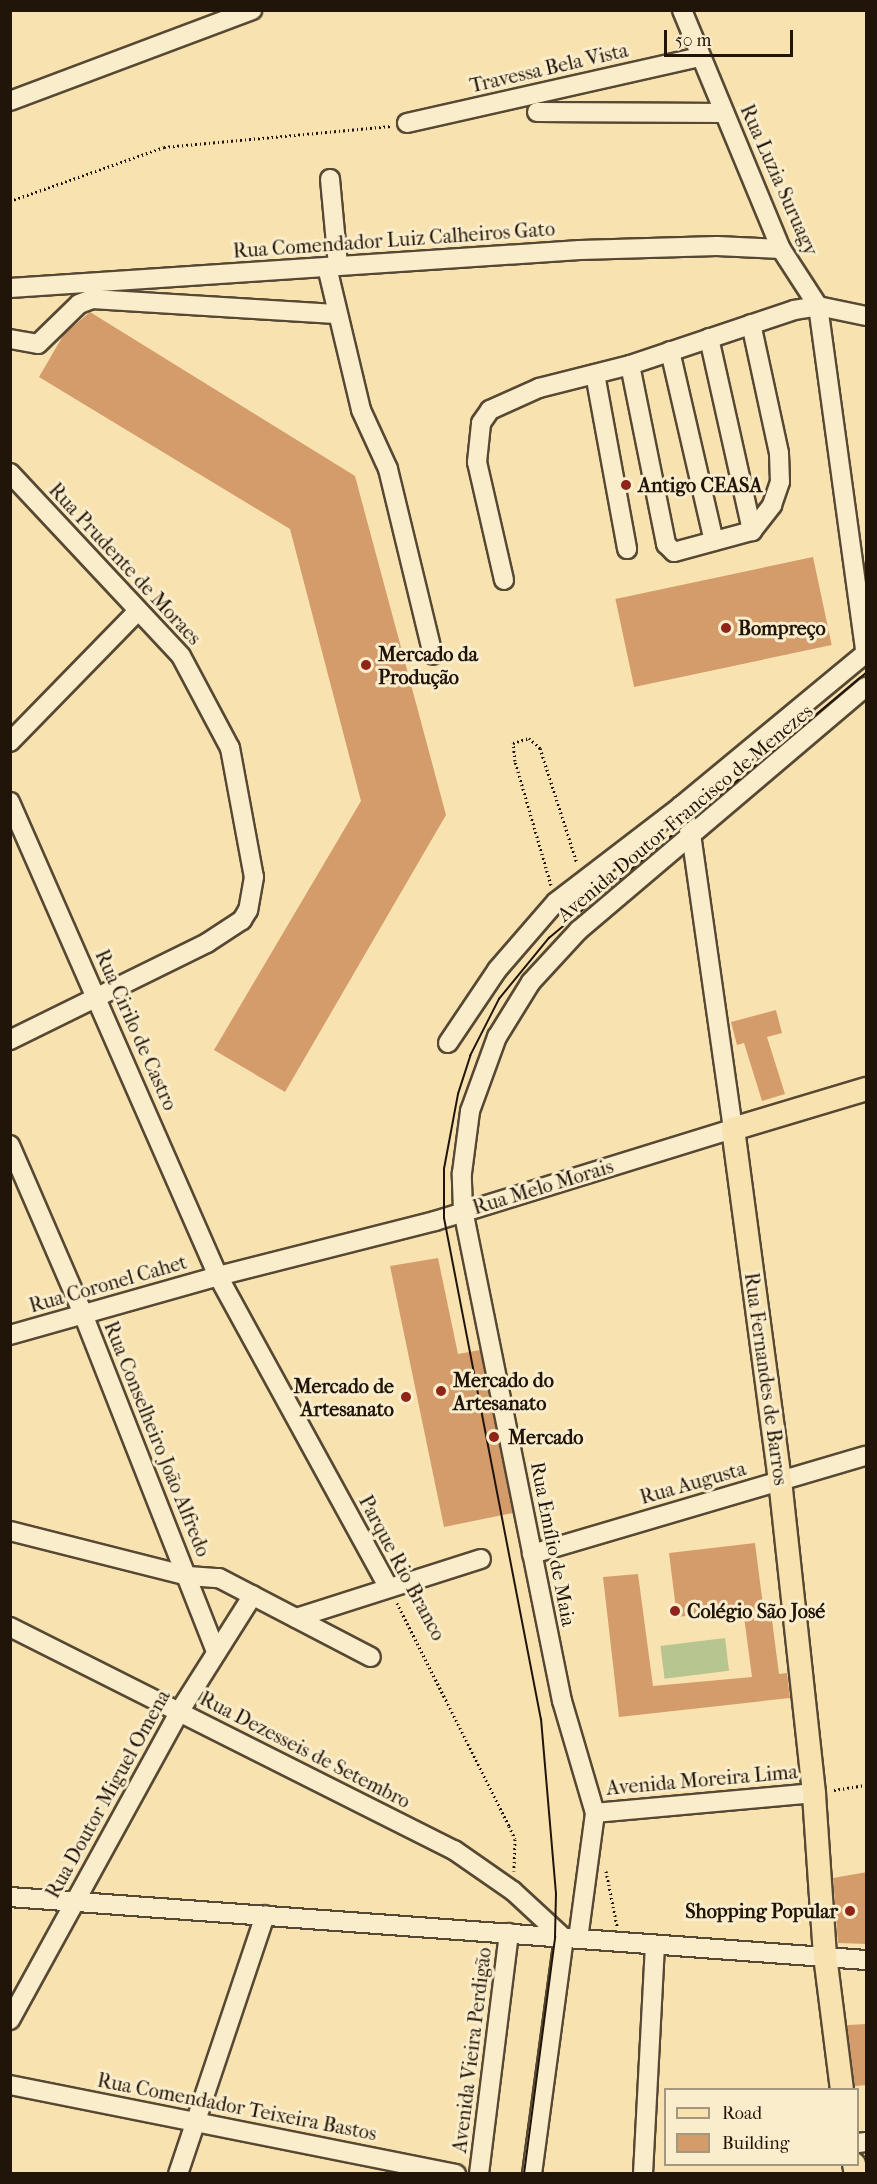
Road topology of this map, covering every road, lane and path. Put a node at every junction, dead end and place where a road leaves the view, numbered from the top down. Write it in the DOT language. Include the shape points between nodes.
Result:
graph roads {
  1 [pos="252,10"];
  2 [pos="682,10"];
  3 [pos="210,18"];
  4 [pos="701,57"];
  5 [pos="10,101"];
  6 [pos="537,112"];
  7 [pos="724,113"];
  8 [pos="407,123"];
  9 [pos="330,179"];
  10 [pos="10,201"];
  11 [pos="781,249"];
  12 [pos="333,266"];
  13 [pos="10,288"];
  14 [pos="818,306"];
  15 [pos="336,314"];
  16 [pos="867,316"];
  17 [pos="751,324"];
  18 [pos="709,338"];
  19 [pos="10,339"];
  20 [pos="670,351"];
  21 [pos="630,365"];
  22 [pos="595,374"];
  23 [pos="10,473"];
  24 [pos="752,531"];
  25 [pos="714,541"];
  26 [pos="627,549"];
  27 [pos="504,580"];
  28 [pos="138,611"];
  29 [pos="866,654"];
  30 [pos="433,655"];
  31 [pos="867,687"];
  32 [pos="10,742"];
  33 [pos="10,802"];
  34 [pos="681,806"];
  35 [pos="691,835"];
  36 [pos="583,879"];
  37 [pos="556,902"];
  38 [pos="98,998"];
  39 [pos="10,1040"];
  40 [pos="448,1042"];
  41 [pos="867,1089"];
  42 [pos="733,1129"];
  43 [pos="10,1145"];
  44 [pos="463,1211"];
  45 [pos="218,1276"];
  46 [pos="83,1314"];
  47 [pos="10,1335"];
  48 [pos="867,1456"];
  49 [pos="780,1481"];
  50 [pos="10,1531"];
  51 [pos="532,1554"];
  52 [pos="482,1559"];
  53 [pos="188,1576"];
  54 [pos="388,1586"];
  55 [pos="254,1595"];
  56 [pos="296,1618"];
  57 [pos="10,1627"];
  58 [pos="216,1652"];
  59 [pos="371,1657"];
  60 [pos="178,1712"];
  61 [pos="867,1785"];
  62 [pos="814,1793"];
  63 [pos="595,1813"];
  64 [pos="604,1860"];
  65 [pos="513,1891"];
  66 [pos="10,1897"];
  67 [pos="73,1902"];
  68 [pos="265,1915"];
  69 [pos="509,1933"];
  70 [pos="565,1938"];
  71 [pos="620,1942"];
  72 [pos="655,1945"];
  73 [pos="825,1956"];
  74 [pos="867,1960"];
  75 [pos="10,2020"];
  76 [pos="10,2085"];
  77 [pos="842,2088"];
  78 [pos="197,2122"];
  79 [pos="178,2174"];
  80 [pos="456,2174"];
  81 [pos="479,2174"];
  82 [pos="532,2174"];
  83 [pos="642,2174"];
  1 -- 3 [label="street"];
  2 -- 4 [label="street, Rua Luzia Suruagy"];
  3 -- 5 [label="street"];
  4 -- 7 [label="street, Rua Luzia Suruagy"];
  4 -- 8 [label="street, Travessa Bela Vista"];
  6 -- 7 [label="street"];
  7 -- 11 [label="street, Rua Luzia Suruagy"];
  8 -- 10 [label="path" via="164,147"];
  9 -- 12 [label="street"];
  11 -- 12 [label="street, Rua Comendador Luiz Calheiros Gato" via="717,246 580,250"];
  11 -- 14 [label="street, Rua Luzia Suruagy"];
  12 -- 13 [label="street, Rua Comendador Luiz Calheiros Gato"];
  12 -- 15 [label="street"];
  14 -- 16 [label="street"];
  14 -- 17 [label="street"];
  14 -- 29 [label="street, Rua Luzia Suruagy"];
  15 -- 19 [label="street" via="92,299 79,304 38,344"];
  15 -- 30 [label="street" via="361,410 388,469"];
  17 -- 18 [label="street"];
  17 -- 24 [label="street" via="779,453 780,482 772,505"];
  18 -- 20 [label="street"];
  18 -- 24 [label="street"];
  20 -- 21 [label="street"];
  20 -- 25 [label="street"];
  21 -- 22 [label="street"];
  21 -- 25 [label="street" via="666,544 674,552"];
  22 -- 26 [label="street"];
  22 -- 27 [label="street" via="509,398 490,410 481,423 477,462"];
  23 -- 28 [label="street, Rua Prudente de Moraes"];
  24 -- 25 [label="street"];
  28 -- 32 [label="street"];
  28 -- 38 [label="street, Rua Prudente de Moraes" via="181,656 226,738 244,806 254,877 248,910 242,920 207,943"];
  29 -- 34 [label="street"];
  31 -- 35 [label="street, Avenida Doutor Francisco de Menezes"];
  33 -- 38 [label="street, Rua Cirilo de Castro"];
  34 -- 35 [label="street, Rua Fernandes de Barros"];
  34 -- 36 [label="street"];
  35 -- 42 [label="street, Rua Fernandes de Barros"];
  35 -- 44 [label="street, Avenida Doutor Francisco de Menezes" via="579,930 531,982 497,1037 470,1111 462,1173"];
  36 -- 37 [label="street"];
  36 -- 37 [label="path" via="540,748 529,738 513,743"];
  37 -- 40 [label="street" via="497,970"];
  38 -- 39 [label="street, Rua Prudente de Moraes"];
  38 -- 45 [label="street, Rua Cirilo de Castro"];
  41 -- 42 [label="main road, Rua Melo Morais"];
  42 -- 44 [label="street, Rua Melo Morais"];
  42 -- 49 [label="main road, Rua Fernandes de Barros"];
  43 -- 46 [label="street, Rua Conselheiro João Alfredo"];
  44 -- 45 [label="street, Rua Melo Morais"];
  44 -- 51 [label="street, Rua Emílio de Maia"];
  45 -- 46 [label="street, Rua Coronel Cahet"];
  45 -- 54 [label="street, Parque Rio Branco"];
  46 -- 47 [label="street, Rua Coronel Cahet"];
  46 -- 53 [label="street, Rua Conselheiro João Alfredo"];
  48 -- 49 [label="street, Rua Augusta"];
  49 -- 51 [label="street, Rua Augusta"];
  49 -- 62 [label="main road, Rua Fernandes de Barros"];
  50 -- 53 [label="street"];
  51 -- 63 [label="street, Rua Emílio de Maia" via="562,1701"];
  52 -- 54 [label="street"];
  53 -- 55 [label="street" via="219,1578"];
  53 -- 58 [label="street, Rua Conselheiro João Alfredo"];
  54 -- 56 [label="street"];
  54 -- 65 [label="path, Parque Rio Branco" via="515,1839"];
  55 -- 56 [label="street"];
  55 -- 58 [label="street, Rua Doutor Miguel Omena"];
  56 -- 59 [label="street"];
  57 -- 60 [label="street, Rua Dezesseis de Setembro"];
  58 -- 60 [label="street, Rua Doutor Miguel Omena"];
  60 -- 65 [label="street, Rua Dezesseis de Setembro" via="454,1850"];
  60 -- 67 [label="street, Rua Doutor Miguel Omena"];
  61 -- 62 [label="path"];
  62 -- 63 [label="street, Avenida Moreira Lima"];
  62 -- 73 [label="main road, Rua Fernandes de Barros"];
  63 -- 70 [label="street, Rua Emílio de Maia"];
  64 -- 71 [label="path"];
  65 -- 70 [label="street, Rua Dezesseis de Setembro"];
  66 -- 67 [label="street"];
  67 -- 68 [label="street"];
  67 -- 75 [label="street, Rua Doutor Miguel Omena"];
  68 -- 69 [label="street"];
  68 -- 78 [label="street"];
  69 -- 70 [label="street"];
  69 -- 81 [label="street, Avenida Vieira Perdigão"];
  70 -- 71 [label="street"];
  70 -- 82 [label="street"];
  71 -- 72 [label="street"];
  72 -- 73 [label="street"];
  72 -- 83 [label="street"];
  73 -- 74 [label="street"];
  73 -- 77 [label="main road, Rua Fernandes de Barros"];
  76 -- 78 [label="street, Rua Comendador Teixeira Bastos"];
  78 -- 79 [label="street"];
  78 -- 80 [label="street, Rua Comendador Teixeira Bastos"];
}
